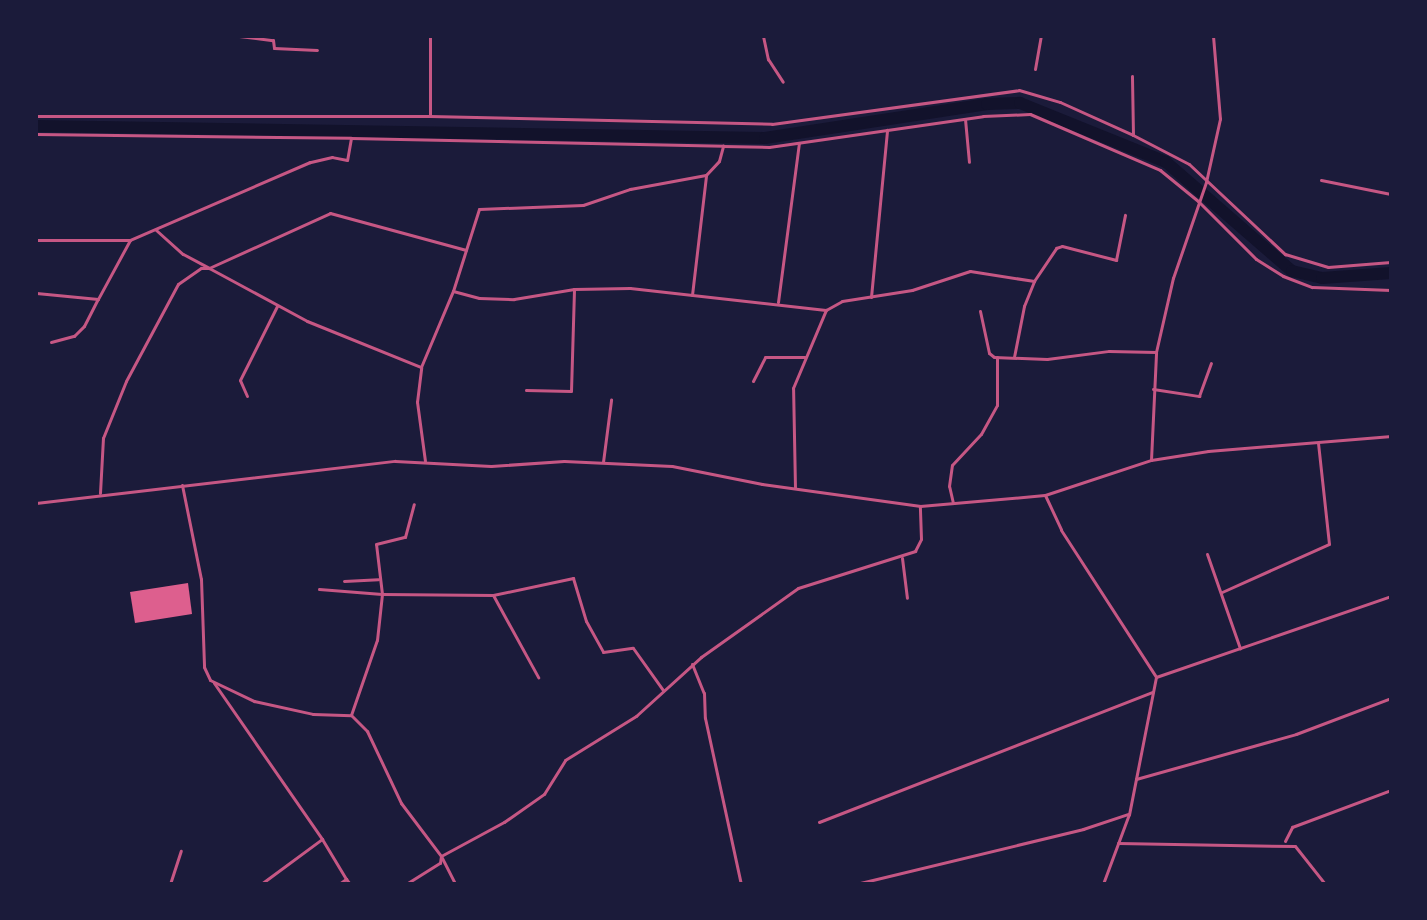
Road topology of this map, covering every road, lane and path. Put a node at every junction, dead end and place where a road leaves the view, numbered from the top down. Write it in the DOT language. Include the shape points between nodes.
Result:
graph roads {
  1 [pos="239,36"];
  2 [pos="430,36"];
  3 [pos="763,36"];
  4 [pos="1041,36"];
  5 [pos="1213,36"];
  6 [pos="316,50"];
  7 [pos="1035,69"];
  8 [pos="1132,76"];
  9 [pos="783,82"];
  10 [pos="36,116"];
  11 [pos="430,116"];
  12 [pos="965,119"];
  13 [pos="887,130"];
  14 [pos="36,134"];
  15 [pos="1133,135"];
  16 [pos="351,138"];
  17 [pos="799,142"];
  18 [pos="723,146"];
  19 [pos="969,162"];
  20 [pos="705,175"];
  21 [pos="1321,180"];
  22 [pos="1206,182"];
  23 [pos="1391,194"];
  24 [pos="1198,201"];
  25 [pos="1125,215"];
  26 [pos="156,230"];
  27 [pos="36,240"];
  28 [pos="130,240"];
  29 [pos="466,250"];
  30 [pos="1391,262"];
  31 [pos="208,268"];
  32 [pos="1034,280"];
  33 [pos="574,289"];
  34 [pos="1391,290"];
  35 [pos="453,291"];
  36 [pos="36,293"];
  37 [pos="692,294"];
  38 [pos="871,297"];
  39 [pos="98,299"];
  40 [pos="778,302"];
  41 [pos="277,306"];
  42 [pos="826,309"];
  43 [pos="980,311"];
  44 [pos="51,342"];
  45 [pos="1156,352"];
  46 [pos="805,357"];
  47 [pos="997,357"];
  48 [pos="1014,357"];
  49 [pos="1211,363"];
  50 [pos="421,368"];
  51 [pos="753,381"];
  52 [pos="1153,389"];
  53 [pos="526,390"];
  54 [pos="247,396"];
  55 [pos="611,400"];
  56 [pos="1391,436"];
  57 [pos="1318,443"];
  58 [pos="1151,460"];
  59 [pos="425,461"];
  60 [pos="603,462"];
  61 [pos="182,485"];
  62 [pos="795,488"];
  63 [pos="100,493"];
  64 [pos="1045,495"];
  65 [pos="36,503"];
  66 [pos="414,504"];
  67 [pos="953,504"];
  68 [pos="920,506"];
  69 [pos="1207,554"];
  70 [pos="902,557"];
  71 [pos="379,579"];
  72 [pos="344,581"];
  73 [pos="319,589"];
  74 [pos="1222,592"];
  75 [pos="382,594"];
  76 [pos="493,595"];
  77 [pos="1391,596"];
  78 [pos="907,598"];
  79 [pos="1240,648"];
  80 [pos="692,664"];
  81 [pos="538,677"];
  82 [pos="1156,677"];
  83 [pos="213,682"];
  84 [pos="663,690"];
  85 [pos="1153,692"];
  86 [pos="1391,698"];
  87 [pos="351,715"];
  88 [pos="1136,779"];
  89 [pos="1391,790"];
  90 [pos="1129,814"];
  91 [pos="819,822"];
  92 [pos="322,839"];
  93 [pos="1285,841"];
  94 [pos="1118,843"];
  95 [pos="181,850"];
  96 [pos="441,856"];
  97 [pos="346,879"];
  98 [pos="170,884"];
  99 [pos="261,884"];
  100 [pos="339,884"];
  101 [pos="350,884"];
  102 [pos="406,884"];
  103 [pos="455,884"];
  104 [pos="741,884"];
  105 [pos="856,884"];
  106 [pos="1103,884"];
  107 [pos="1326,884"];
  1 -- 6 [label="street" via="273,40 274,48"];
  2 -- 11 [label="street"];
  3 -- 9 [label="street" via="768,59"];
  4 -- 7 [label="street"];
  5 -- 22 [label="street" via="1220,118"];
  8 -- 15 [label="street"];
  10 -- 11 [label="street"];
  11 -- 15 [label="street" via="772,124 1019,90 1050,98"];
  12 -- 13 [label="street"];
  12 -- 19 [label="street"];
  12 -- 24 [label="street" via="1030,114 1160,170"];
  13 -- 17 [label="street"];
  13 -- 38 [label="street"];
  14 -- 16 [label="street"];
  15 -- 22 [label="street" via="1189,164"];
  16 -- 18 [label="street"];
  16 -- 26 [label="street" via="346,160 332,157 310,162"];
  17 -- 18 [label="street"];
  17 -- 40 [label="street"];
  18 -- 20 [label="street" via="719,161"];
  20 -- 29 [label="street" via="630,189 583,205 484,207 476,213"];
  20 -- 37 [label="street"];
  21 -- 23 [label="street"];
  22 -- 24 [label="street"];
  22 -- 30 [label="street" via="1294,259 1328,267"];
  24 -- 34 [label="street" via="1257,259 1283,276 1312,287"];
  24 -- 45 [label="street" via="1173,278"];
  25 -- 32 [label="street" via="1116,260 1059,246"];
  26 -- 28 [label="street"];
  26 -- 31 [label="street" via="183,254"];
  27 -- 28 [label="street"];
  28 -- 39 [label="street"];
  29 -- 31 [label="street" via="330,213"];
  29 -- 35 [label="street"];
  31 -- 41 [label="street"];
  31 -- 63 [label="street" via="185,276 178,284 126,381 103,438"];
  32 -- 38 [label="street" via="970,271 912,290"];
  32 -- 48 [label="street" via="1024,306"];
  33 -- 35 [label="street" via="514,299 479,298"];
  33 -- 37 [label="street" via="630,288"];
  33 -- 53 [label="street" via="571,390"];
  35 -- 50 [label="street"];
  36 -- 39 [label="street"];
  37 -- 40 [label="street"];
  38 -- 42 [label="street" via="843,301"];
  39 -- 44 [label="street" via="74,336"];
  40 -- 42 [label="street"];
  41 -- 50 [label="street"];
  41 -- 54 [label="street" via="240,380"];
  42 -- 46 [label="street"];
  43 -- 47 [label="street" via="989,353"];
  45 -- 48 [label="street" via="1128,349 1047,359"];
  45 -- 52 [label="street"];
  46 -- 51 [label="street" via="765,357"];
  46 -- 62 [label="street" via="793,388"];
  47 -- 48 [label="street"];
  47 -- 67 [label="street" via="997,405 981,434 952,465 949,486"];
  49 -- 52 [label="street" via="1199,396"];
  50 -- 59 [label="street" via="417,402"];
  52 -- 58 [label="street"];
  55 -- 60 [label="street"];
  56 -- 57 [label="street"];
  57 -- 58 [label="street" via="1208,451"];
  57 -- 74 [label="street" via="1329,544"];
  58 -- 64 [label="street"];
  59 -- 60 [label="street" via="491,466"];
  59 -- 61 [label="street" via="362,464"];
  60 -- 62 [label="street" via="672,466"];
  61 -- 63 [label="street"];
  61 -- 83 [label="street" via="201,579 204,667"];
  62 -- 68 [label="street"];
  63 -- 65 [label="street"];
  64 -- 67 [label="street"];
  64 -- 82 [label="street" via="1061,530"];
  66 -- 71 [label="street" via="405,537 376,544"];
  67 -- 68 [label="street"];
  68 -- 70 [label="street" via="919,547"];
  69 -- 74 [label="street"];
  70 -- 78 [label="street"];
  70 -- 80 [label="street" via="806,584"];
  71 -- 72 [label="street"];
  71 -- 75 [label="street"];
  73 -- 75 [label="street"];
  74 -- 79 [label="street"];
  75 -- 76 [label="street"];
  75 -- 87 [label="street" via="377,640"];
  76 -- 81 [label="street"];
  76 -- 84 [label="street" via="538,583 575,579 586,621 603,652 633,648"];
  77 -- 79 [label="street"];
  79 -- 82 [label="street"];
  80 -- 84 [label="street"];
  80 -- 104 [label="street" via="704,693 705,718"];
  82 -- 85 [label="street"];
  83 -- 87 [label="street" via="254,701 313,714"];
  83 -- 92 [label="street"];
  84 -- 96 [label="street" via="636,716 565,760 543,794 504,822"];
  85 -- 88 [label="street"];
  85 -- 91 [label="street"];
  86 -- 88 [label="street" via="1296,734"];
  87 -- 96 [label="street" via="366,731 401,803"];
  88 -- 90 [label="street"];
  89 -- 93 [label="street" via="1292,827"];
  90 -- 94 [label="street"];
  90 -- 105 [label="street" via="1083,829"];
  92 -- 97 [label="street"];
  92 -- 99 [label="street"];
  94 -- 106 [label="street"];
  94 -- 107 [label="street" via="1295,846"];
  95 -- 98 [label="street"];
  96 -- 102 [label="street" via="440,863"];
  96 -- 103 [label="street"];
  97 -- 100 [label="street"];
  97 -- 101 [label="street"];
}
